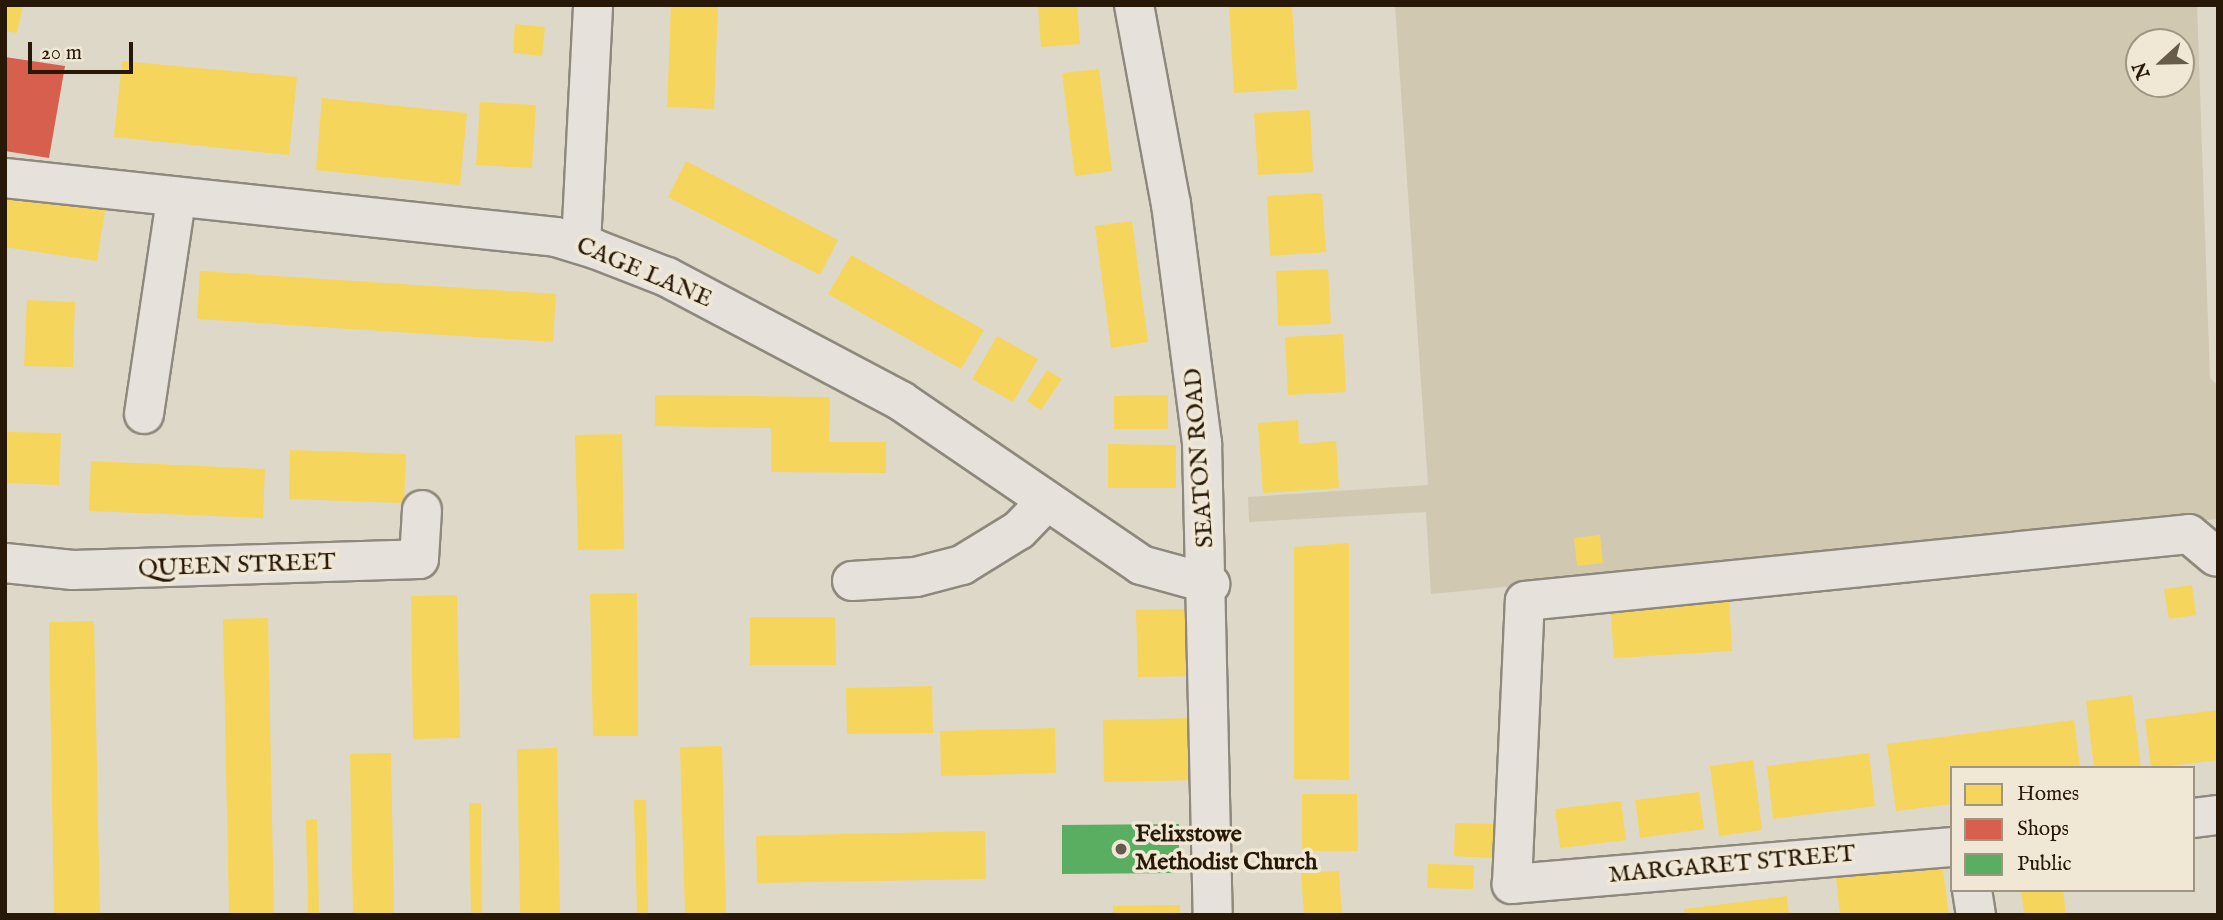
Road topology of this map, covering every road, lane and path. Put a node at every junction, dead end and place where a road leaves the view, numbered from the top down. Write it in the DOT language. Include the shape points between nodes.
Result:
graph roads {
  1 [pos="593,5"];
  2 [pos="1134,5"];
  3 [pos="5,178"];
  4 [pos="176,200"];
  5 [pos="581,244"];
  6 [pos="144,414"];
  7 [pos="1047,501"];
  8 [pos="422,510"];
  9 [pos="2213,518"];
  10 [pos="5,563"];
  11 [pos="2217,563"];
  12 [pos="852,580"];
  13 [pos="1210,584"];
  14 [pos="2218,815"];
  15 [pos="2195,818"];
  16 [pos="1950,847"];
  17 [pos="1972,892"];
  18 [pos="1213,915"];
  19 [pos="1976,915"];
  1 -- 5 [label="street"];
  2 -- 13 [label="street, SEATON ROAD" via="1195,374"];
  3 -- 4 [label="street, CAGE LANE"];
  4 -- 5 [label="street, CAGE LANE"];
  4 -- 6 [label="street"];
  5 -- 7 [label="street, CAGE LANE" via="667,277 901,401"];
  7 -- 12 [label="street" via="1019,530 954,568"];
  7 -- 13 [label="street, CAGE LANE" via="1141,565"];
  8 -- 10 [label="street, QUEEN STREET" via="419,559 73,570"];
  9 -- 11 [label="street"];
  11 -- 16 [label="street, MARGARET STREET" via="2189,534 1525,601 1512,884"];
  13 -- 18 [label="street, SEATON ROAD"];
  14 -- 15 [label="street"];
  17 -- 19 [label="street"];
}
